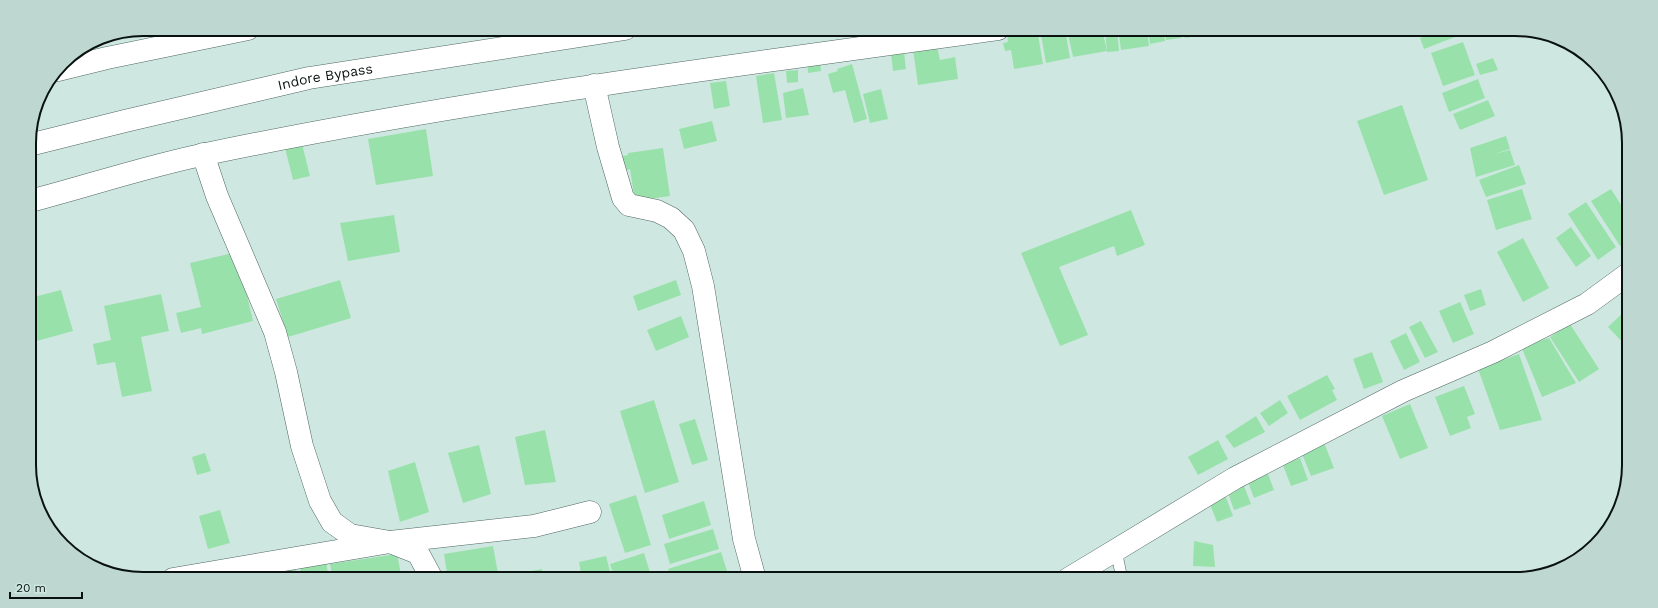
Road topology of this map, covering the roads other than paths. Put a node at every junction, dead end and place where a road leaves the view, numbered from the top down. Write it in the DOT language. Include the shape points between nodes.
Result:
graph roads {
  1 [pos="214,36"];
  2 [pos="580,36"];
  3 [pos="948,36"];
  4 [pos="69,67"];
  5 [pos="594,85"];
  6 [pos="36,143"];
  7 [pos="203,154"];
  8 [pos="36,199"];
  9 [pos="1622,278"];
  10 [pos="590,512"];
  11 [pos="390,542"];
  12 [pos="1116,550"];
  13 [pos="214,572"];
  14 [pos="428,572"];
  15 [pos="753,572"];
  16 [pos="1080,572"];
  17 [pos="1121,572"];
  1 -- 4 [label="main road"];
  2 -- 6 [label="main road, Indore Bypass" via="309,78"];
  3 -- 5 [label="main road"];
  5 -- 7 [label="main road"];
  5 -- 15 [label="main road" via="623,198 629,205 657,211 671,218 684,230 694,251 703,286 744,539"];
  7 -- 8 [label="main road"];
  7 -- 11 [label="main road" via="217,196 275,332 302,446 320,502 332,522 350,535"];
  9 -- 12 [label="main road" via="1587,304 1493,352 1403,391 1235,478"];
  10 -- 11 [label="main road" via="534,526"];
  11 -- 13 [label="main road"];
  11 -- 14 [label="main road" via="418,553"];
  12 -- 16 [label="main road"];
  12 -- 17 [label="lane"];
}
